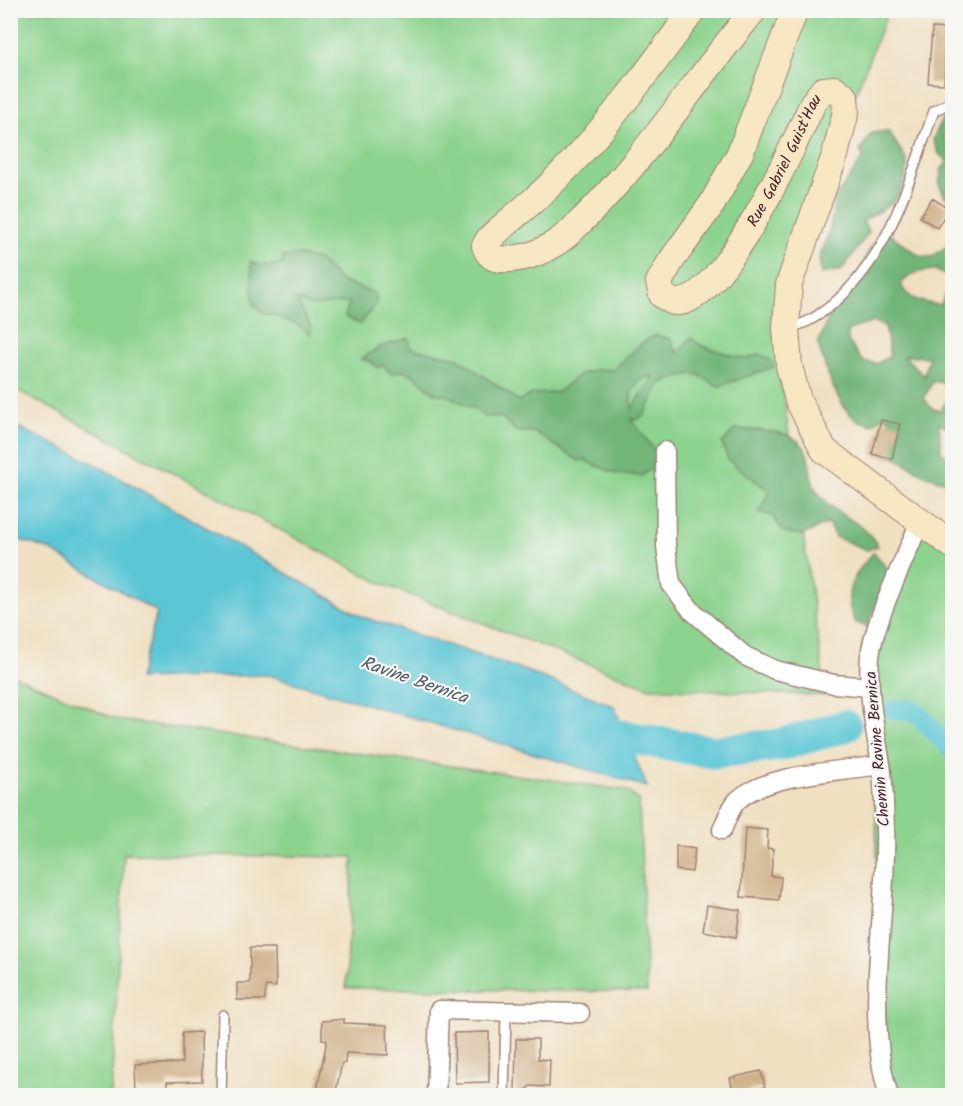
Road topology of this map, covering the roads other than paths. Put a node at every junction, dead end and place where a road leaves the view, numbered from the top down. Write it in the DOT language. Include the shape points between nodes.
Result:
graph roads {
  1 [pos="693,10"];
  2 [pos="754,10"];
  3 [pos="795,10"];
  4 [pos="951,102"];
  5 [pos="786,328"];
  6 [pos="665,451"];
  7 [pos="921,519"];
  8 [pos="952,522"];
  9 [pos="952,545"];
  10 [pos="870,687"];
  11 [pos="881,765"];
  12 [pos="722,830"];
  13 [pos="506,1013"];
  14 [pos="580,1013"];
  15 [pos="223,1015"];
  16 [pos="221,1095"];
  17 [pos="436,1095"];
  18 [pos="504,1095"];
  19 [pos="889,1095"];
  1 -- 2 [label="main road" via="585,147 552,183 489,239 485,246 488,253 497,260 517,259 544,250 570,232 647,148"];
  3 -- 5 [label="main road, Rue Gabriel Guist'Hau" via="740,153 712,204 670,261 660,282 662,295 673,302 686,300 706,287 735,252 758,215 813,103 823,90 835,89 845,97 846,111 835,155 789,284"];
  4 -- 5 [label="lane" via="934,111 887,237 870,263 844,294 819,315"];
  5 -- 7 [label="main road, Rue Gabriel Guist'Hau" via="789,366 798,400 824,450"];
  6 -- 10 [label="street" via="666,546 672,584 692,610 745,656 775,670 834,684"];
  7 -- 8 [label="main road, Rue Gabriel Guist'Hau"];
  7 -- 9 [label="main road"];
  7 -- 10 [label="street, Chemin Ravine Bernica" via="873,642"];
  10 -- 11 [label="street, Chemin Ravine Bernica"];
  11 -- 12 [label="street" via="753,788 735,802"];
  11 -- 19 [label="street, Chemin Ravine Bernica" via="885,897 878,995"];
  13 -- 14 [label="street"];
  13 -- 17 [label="street" via="439,1010"];
  13 -- 18 [label="lane"];
  15 -- 16 [label="lane"];
}
